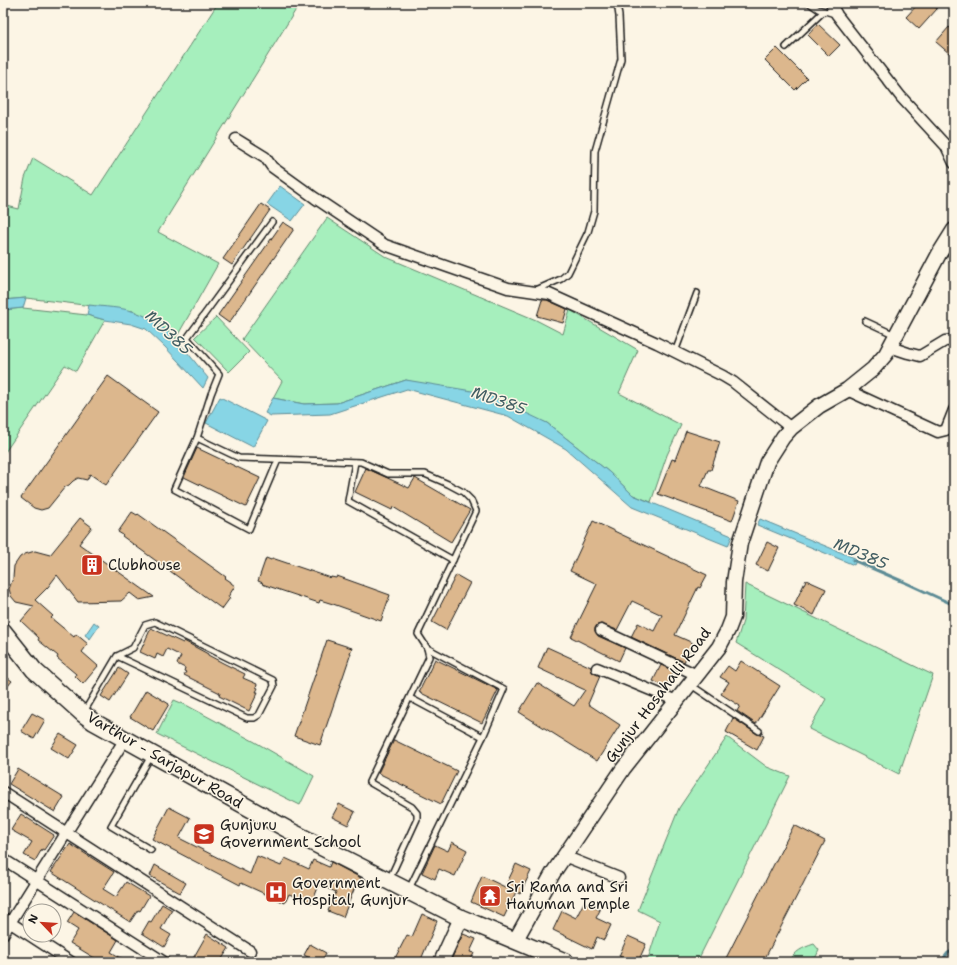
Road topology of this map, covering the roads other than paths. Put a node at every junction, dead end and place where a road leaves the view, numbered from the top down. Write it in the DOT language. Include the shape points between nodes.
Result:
graph roads {
  1 [pos="617,3"];
  2 [pos="809,3"];
  3 [pos="834,3"];
  4 [pos="824,11"];
  5 [pos="837,15"];
  6 [pos="786,47"];
  7 [pos="236,139"];
  8 [pos="954,163"];
  9 [pos="272,222"];
  10 [pos="954,230"];
  11 [pos="533,292"];
  12 [pos="697,293"];
  13 [pos="865,321"];
  14 [pos="954,340"];
  15 [pos="893,341"];
  16 [pos="675,352"];
  17 [pos="847,390"];
  18 [pos="954,410"];
  19 [pos="791,428"];
  20 [pos="197,438"];
  21 [pos="278,460"];
  22 [pos="355,462"];
  23 [pos="453,560"];
  24 [pos="601,630"];
  25 [pos="6,638"];
  26 [pos="427,648"];
  27 [pos="117,656"];
  28 [pos="597,668"];
  29 [pos="693,680"];
  30 [pos="410,698"];
  31 [pos="677,701"];
  32 [pos="83,714"];
  33 [pos="759,731"];
  34 [pos="483,737"];
  35 [pos="124,740"];
  36 [pos="151,755"];
  37 [pos="3,792"];
  38 [pos="66,832"];
  39 [pos="151,850"];
  40 [pos="564,856"];
  41 [pos="3,860"];
  42 [pos="619,878"];
  43 [pos="36,881"];
  44 [pos="388,881"];
  45 [pos="408,891"];
  46 [pos="461,918"];
  47 [pos="7,920"];
  48 [pos="3,934"];
  49 [pos="515,942"];
  50 [pos="250,951"];
  51 [pos="72,962"];
  52 [pos="164,962"];
  53 [pos="441,962"];
  54 [pos="566,962"];
  1 -- 11 [label="lane" via="621,58 595,151 594,211 588,232 568,274"];
  2 -- 4 [label="lane"];
  3 -- 5 [label="street" via="832,6"];
  4 -- 5 [label="lane"];
  4 -- 6 [label="lane"];
  5 -- 8 [label="street" via="901,97 946,146"];
  7 -- 11 [label="street" via="265,157 272,167 315,198 385,245 508,288"];
  9 -- 20 [label="lane" via="187,338 219,374 210,394"];
  10 -- 15 [label="street, Gunjur Hosahalli Road"];
  11 -- 16 [label="street" via="549,294"];
  12 -- 16 [label="lane"];
  13 -- 15 [label="lane"];
  14 -- 15 [label="street" via="945,341 920,356 908,353"];
  15 -- 17 [label="street, Gunjur Hosahalli Road" via="873,368"];
  16 -- 19 [label="street" via="733,382"];
  17 -- 18 [label="street" via="938,432 946,430"];
  17 -- 19 [label="street, Gunjur Hosahalli Road" via="819,406"];
  19 -- 29 [label="street, Gunjur Hosahalli Road" via="767,462 744,527 734,582 733,617 728,630 719,647"];
  20 -- 21 [label="lane" via="239,458"];
  20 -- 21 [label="lane" via="174,489 249,529"];
  21 -- 22 [label="lane"];
  22 -- 23 [label="lane" via="348,501"];
  22 -- 23 [label="lane" via="361,462 388,474 424,474 463,492 471,500 476,511"];
  23 -- 26 [label="lane" via="418,634"];
  24 -- 29 [label="street"];
  25 -- 32 [label="main road, Varthur - Sarjapur Road" via="34,670"];
  26 -- 30 [label="lane" via="429,657"];
  26 -- 34 [label="lane" via="504,689"];
  27 -- 27 [label="lane" via="247,718 259,715 274,686 273,680 155,622 145,625 133,648"];
  27 -- 32 [label="lane"];
  28 -- 31 [label="street"];
  29 -- 31 [label="street, Gunjur Hosahalli Road"];
  29 -- 33 [label="lane"];
  30 -- 34 [label="lane"];
  30 -- 44 [label="lane" via="369,782 412,807 417,813 417,819"];
  31 -- 40 [label="street, Gunjur Hosahalli Road" via="623,769"];
  32 -- 35 [label="main road, Varthur - Sarjapur Road"];
  34 -- 45 [label="lane"];
  35 -- 36 [label="main road, Varthur - Sarjapur Road"];
  35 -- 38 [label="street"];
  36 -- 39 [label="lane" via="111,826"];
  36 -- 44 [label="main road, Varthur - Sarjapur Road"];
  37 -- 38 [label="street"];
  38 -- 43 [label="street"];
  38 -- 50 [label="street"];
  40 -- 42 [label="street"];
  40 -- 49 [label="street, Gunjur Hosahalli Road"];
  41 -- 43 [label="street"];
  43 -- 47 [label="street"];
  43 -- 52 [label="street"];
  44 -- 45 [label="main road, Varthur - Sarjapur Road"];
  45 -- 46 [label="main road, Varthur - Sarjapur Road"];
  46 -- 49 [label="main road, Varthur - Sarjapur Road"];
  46 -- 53 [label="street"];
  47 -- 48 [label="street"];
  47 -- 51 [label="street"];
  49 -- 54 [label="main road, Varthur - Sarjapur Road"];
}
